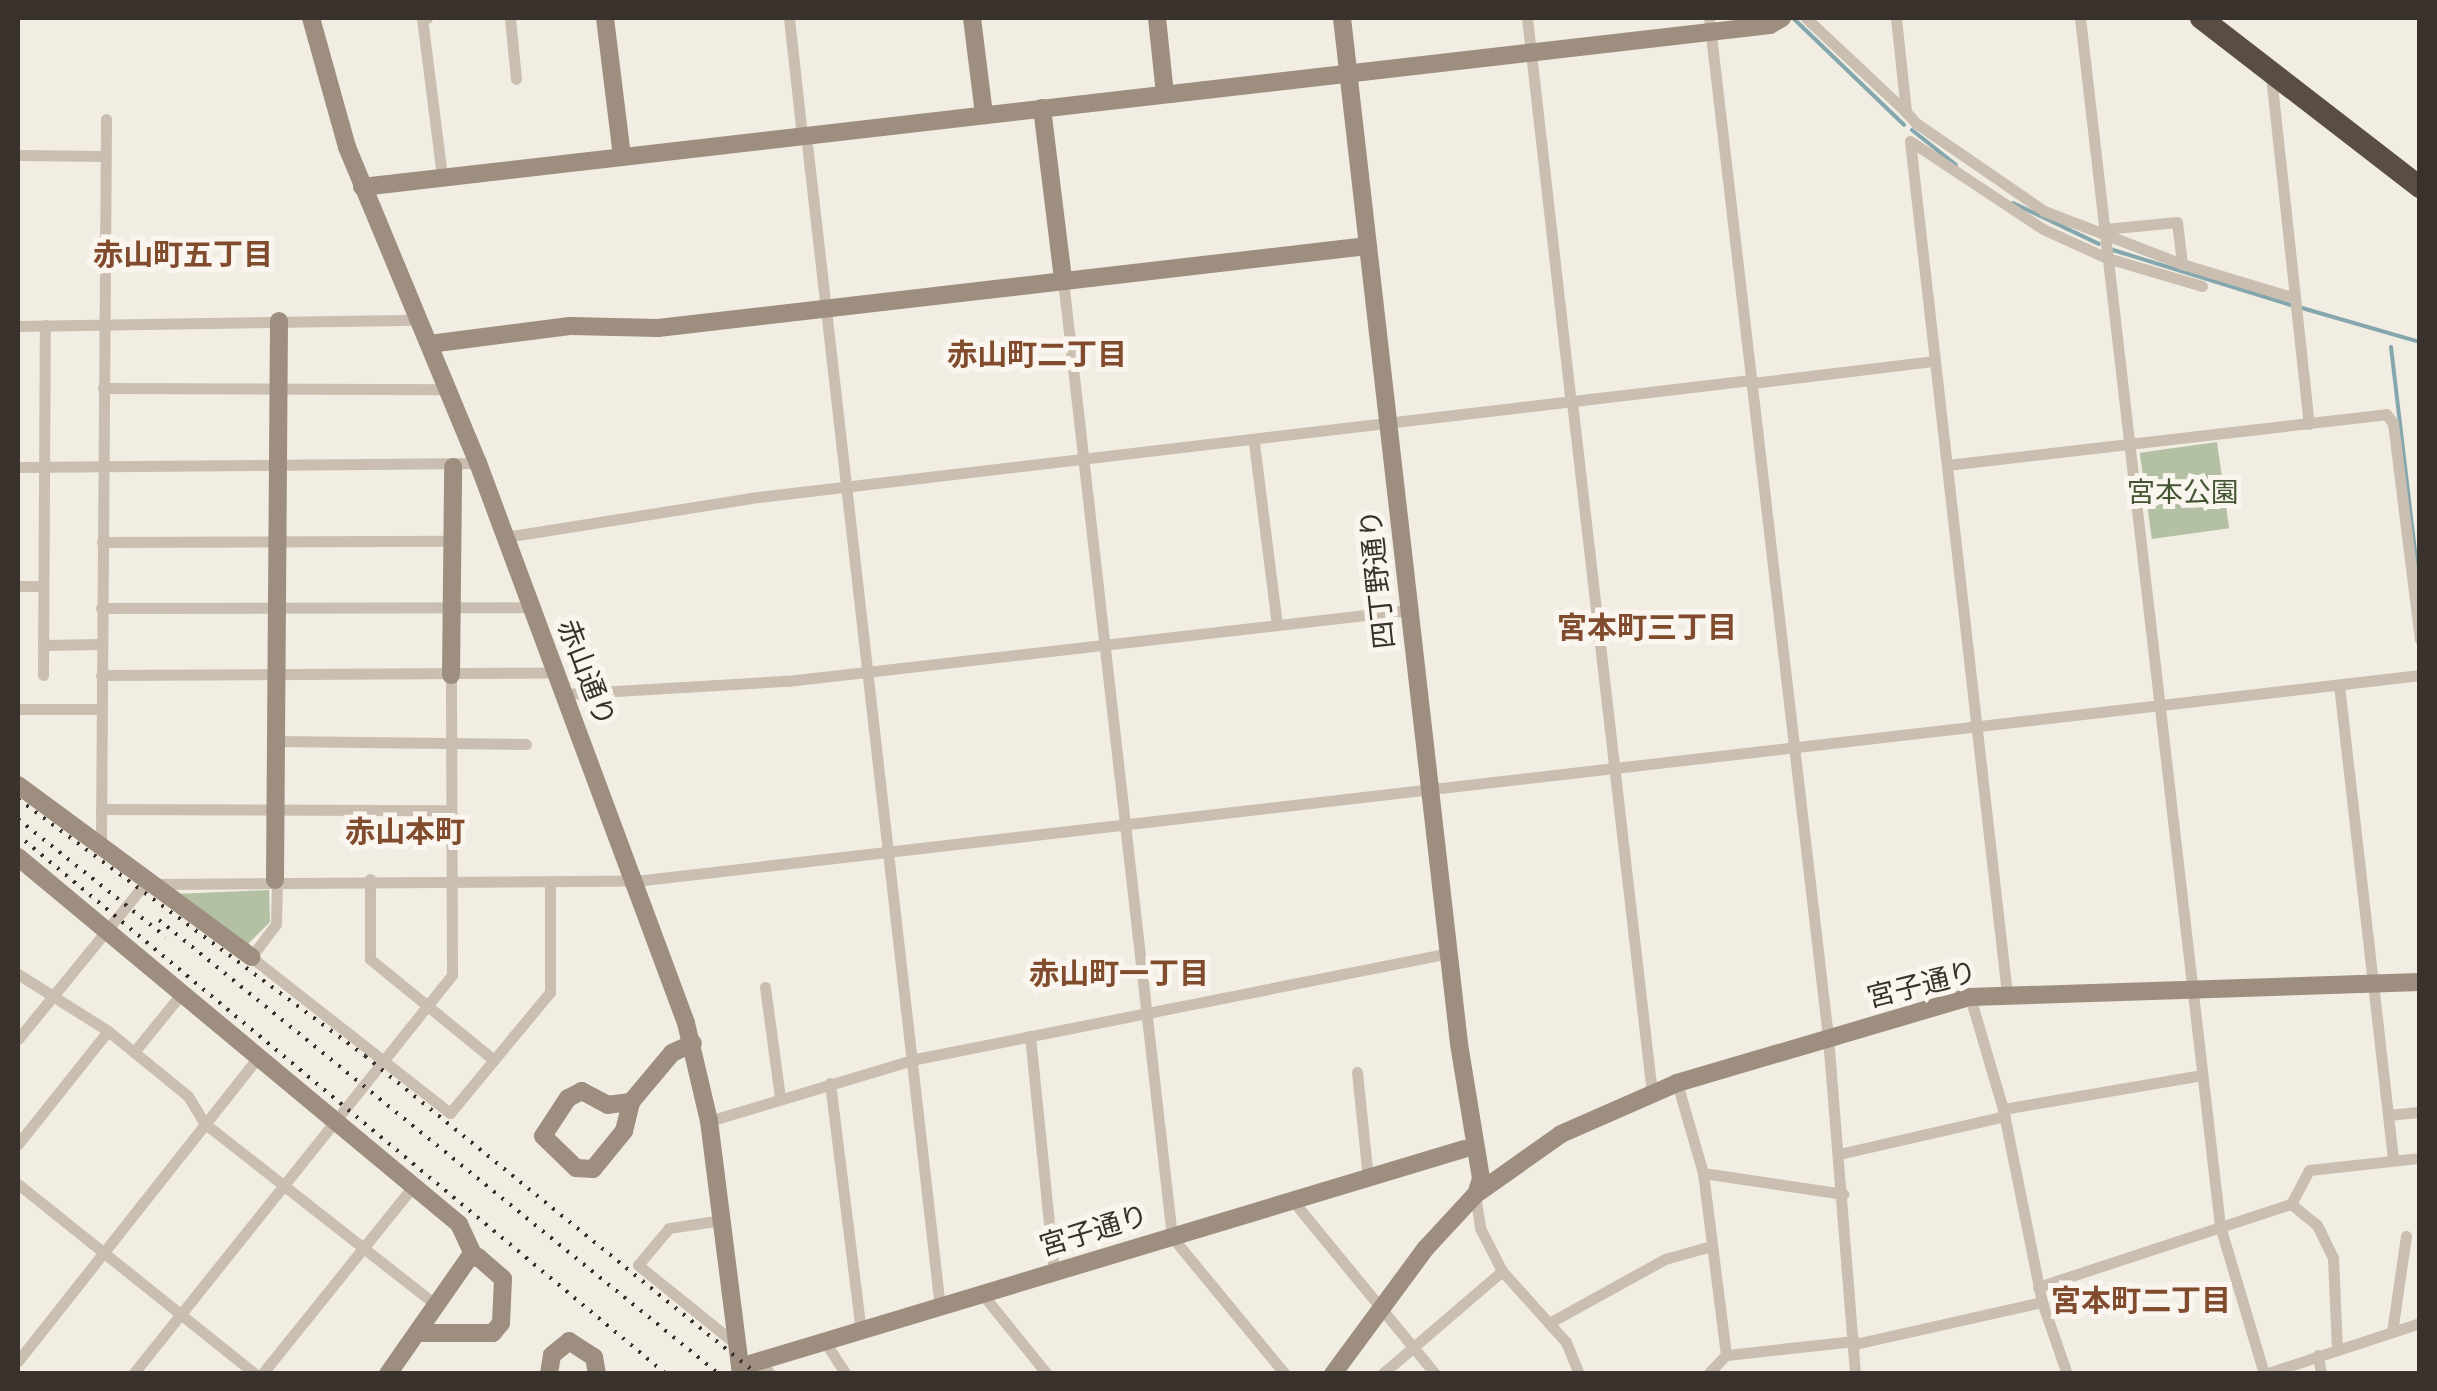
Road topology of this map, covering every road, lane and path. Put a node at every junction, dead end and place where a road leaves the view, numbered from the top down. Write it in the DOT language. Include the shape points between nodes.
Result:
graph roads {
  1 [pos="311,18"];
  2 [pos="427,18"];
  3 [pos="510,18"];
  4 [pos="605,18"];
  5 [pos="789,18"];
  6 [pos="972,18"];
  7 [pos="1157,18"];
  8 [pos="1342,18"];
  9 [pos="1528,18"];
  10 [pos="1781,18"];
  11 [pos="1806,18"];
  12 [pos="1896,18"];
  13 [pos="2080,18"];
  14 [pos="2201,18"];
  15 [pos="2225,18"];
  16 [pos="1710,24"];
  17 [pos="1532,52"];
  18 [pos="2270,71"];
  19 [pos="1348,73"];
  20 [pos="516,79"];
  21 [pos="1166,94"];
  22 [pos="1042,108"];
  23 [pos="1906,112"];
  24 [pos="984,114"];
  25 [pos="106,119"];
  26 [pos="804,135"];
  27 [pos="18,155"];
  28 [pos="105,156"];
  29 [pos="622,156"];
  30 [pos="2420,170"];
  31 [pos="442,176"];
  32 [pos="362,186"];
  33 [pos="2420,188"];
  34 [pos="2106,235"];
  35 [pos="1366,246"];
  36 [pos="2106,258"];
  37 [pos="2182,264"];
  38 [pos="1063,280"];
  39 [pos="2202,286"];
  40 [pos="2295,298"];
  41 [pos="828,308"];
  42 [pos="419,320"];
  43 [pos="279,321"];
  44 [pos="103,323"];
  45 [pos="18,326"];
  46 [pos="45,326"];
  47 [pos="428,344"];
  48 [pos="1934,362"];
  49 [pos="1751,382"];
  50 [pos="103,388"];
  51 [pos="447,389"];
  52 [pos="278,390"];
  53 [pos="1572,402"];
  54 [pos="1388,424"];
  55 [pos="2310,424"];
  56 [pos="1254,442"];
  57 [pos="2128,445"];
  58 [pos="1084,462"];
  59 [pos="478,463"];
  60 [pos="1947,465"];
  61 [pos="103,466"];
  62 [pos="18,467"];
  63 [pos="277,467"];
  64 [pos="452,467"];
  65 [pos="44,468"];
  66 [pos="848,488"];
  67 [pos="2413,513"];
  68 [pos="505,537"];
  69 [pos="278,541"];
  70 [pos="452,541"];
  71 [pos="102,542"];
  72 [pos="18,586"];
  73 [pos="43,586"];
  74 [pos="451,606"];
  75 [pos="532,607"];
  76 [pos="101,608"];
  77 [pos="277,608"];
  78 [pos="1409,610"];
  79 [pos="1277,624"];
  80 [pos="2420,639"];
  81 [pos="1103,643"];
  82 [pos="101,644"];
  83 [pos="43,645"];
  84 [pos="869,671"];
  85 [pos="557,673"];
  86 [pos="43,674"];
  87 [pos="100,675"];
  88 [pos="276,675"];
  89 [pos="2420,675"];
  90 [pos="451,676"];
  91 [pos="2339,685"];
  92 [pos="564,694"];
  93 [pos="2158,706"];
  94 [pos="18,708"];
  95 [pos="101,708"];
  96 [pos="1976,727"];
  97 [pos="276,742"];
  98 [pos="451,742"];
  99 [pos="526,744"];
  100 [pos="1794,748"];
  101 [pos="1614,769"];
  102 [pos="18,785"];
  103 [pos="1429,792"];
  104 [pos="101,808"];
  105 [pos="450,810"];
  106 [pos="276,811"];
  107 [pos="1124,826"];
  108 [pos="96,844"];
  109 [pos="892,852"];
  110 [pos="18,857"];
  111 [pos="370,879"];
  112 [pos="276,880"];
  113 [pos="452,881"];
  114 [pos="550,882"];
  115 [pos="635,882"];
  116 [pos="149,883"];
  117 [pos="107,929"];
  118 [pos="1448,953"];
  119 [pos="251,957"];
  120 [pos="18,974"];
  121 [pos="2420,982"];
  122 [pos="2375,984"];
  123 [pos="765,987"];
  124 [pos="2192,990"];
  125 [pos="182,992"];
  126 [pos="2007,994"];
  127 [pos="51,997"];
  128 [pos="1970,998"];
  129 [pos="427,1005"];
  130 [pos="1146,1015"];
  131 [pos="108,1031"];
  132 [pos="1030,1036"];
  133 [pos="1828,1038"];
  134 [pos="18,1039"];
  135 [pos="693,1043"];
  136 [pos="134,1052"];
  137 [pos="258,1058"];
  138 [pos="384,1059"];
  139 [pos="916,1059"];
  140 [pos="494,1060"];
  141 [pos="1356,1072"];
  142 [pos="2202,1075"];
  143 [pos="830,1083"];
  144 [pos="1677,1084"];
  145 [pos="1652,1093"];
  146 [pos="780,1098"];
  147 [pos="631,1102"];
  148 [pos="2420,1112"];
  149 [pos="2004,1113"];
  150 [pos="2389,1116"];
  151 [pos="709,1121"];
  152 [pos="334,1122"];
  153 [pos="204,1123"];
  154 [pos="1467,1142"];
  155 [pos="18,1144"];
  156 [pos="1839,1154"];
  157 [pos="2420,1158"];
  158 [pos="2394,1160"];
  159 [pos="1703,1173"];
  160 [pos="1368,1178"];
  161 [pos="413,1186"];
  162 [pos="283,1187"];
  163 [pos="20,1190"];
  164 [pos="1843,1194"];
  165 [pos="1476,1195"];
  166 [pos="1293,1201"];
  167 [pos="2291,1204"];
  168 [pos="722,1220"];
  169 [pos="2220,1226"];
  170 [pos="1172,1236"];
  171 [pos="2406,1236"];
  172 [pos="1711,1246"];
  173 [pos="362,1250"];
  174 [pos="102,1251"];
  175 [pos="474,1256"];
  176 [pos="1502,1271"];
  177 [pos="1054,1272"];
  178 [pos="2038,1287"];
  179 [pos="982,1295"];
  180 [pos="2042,1302"];
  181 [pos="436,1306"];
  182 [pos="940,1306"];
  183 [pos="1381,1307"];
  184 [pos="180,1314"];
  185 [pos="1549,1323"];
  186 [pos="2420,1324"];
  187 [pos="450,1328"];
  188 [pos="861,1331"];
  189 [pos="2392,1332"];
  190 [pos="420,1333"];
  191 [pos="825,1342"];
  192 [pos="1854,1343"];
  193 [pos="736,1344"];
  194 [pos="1413,1347"];
  195 [pos="2337,1350"];
  196 [pos="1726,1355"];
  197 [pos="2318,1355"];
  198 [pos="18,1361"];
  199 [pos="765,1367"];
  200 [pos="741,1370"];
  201 [pos="133,1374"];
  202 [pos="254,1374"];
  203 [pos="262,1374"];
  204 [pos="388,1374"];
  205 [pos="549,1374"];
  206 [pos="596,1374"];
  207 [pos="846,1374"];
  208 [pos="1047,1374"];
  209 [pos="1284,1374"];
  210 [pos="1333,1374"];
  211 [pos="1382,1374"];
  212 [pos="1435,1374"];
  213 [pos="1580,1374"];
  214 [pos="1708,1374"];
  215 [pos="1856,1374"];
  216 [pos="2067,1374"];
  217 [pos="2265,1374"];
  218 [pos="2322,1374"];
  1 -- 32 [label="street, 赤山通り" via="329,97"];
  2 -- 31 [label="street"];
  3 -- 20 [label="street"];
  4 -- 29 [label="street"];
  5 -- 26 [label="street"];
  6 -- 24 [label="street"];
  7 -- 21 [label="street"];
  8 -- 19 [label="street, 四丁野通り"];
  9 -- 17 [label="street"];
  10 -- 16 [label="street"];
  11 -- 23 [label="street"];
  12 -- 23 [label="street"];
  13 -- 34 [label="street"];
  14 -- 18 [label="highway"];
  15 -- 30 [label="highway"];
  16 -- 17 [label="street"];
  16 -- 49 [label="street"];
  17 -- 19 [label="street"];
  17 -- 53 [label="street"];
  18 -- 33 [label="highway"];
  18 -- 40 [label="street"];
  19 -- 21 [label="street"];
  19 -- 35 [label="street, 四丁野通り"];
  21 -- 22 [label="street"];
  22 -- 24 [label="street"];
  22 -- 38 [label="street"];
  23 -- 34 [label="street" via="2011,193"];
  24 -- 26 [label="street"];
  25 -- 28 [label="street"];
  26 -- 29 [label="street"];
  26 -- 41 [label="street"];
  27 -- 28 [label="street"];
  28 -- 44 [label="street"];
  29 -- 31 [label="street"];
  31 -- 32 [label="street"];
  32 -- 42 [label="street, 赤山通り"];
  34 -- 36 [label="street"];
  34 -- 37 [label="street"];
  34 -- 37 [label="street" via="2177,222"];
  35 -- 38 [label="street"];
  35 -- 54 [label="street, 四丁野通り"];
  36 -- 39 [label="street"];
  36 -- 48 [label="street" via="2010,210 1910,140"];
  36 -- 57 [label="street"];
  37 -- 40 [label="street"];
  38 -- 41 [label="street"];
  38 -- 58 [label="street"];
  40 -- 55 [label="street"];
  41 -- 47 [label="street" via="658,328 570,326"];
  41 -- 66 [label="street"];
  42 -- 43 [label="street"];
  42 -- 47 [label="street, 赤山通り"];
  43 -- 44 [label="street"];
  43 -- 52 [label="street"];
  44 -- 46 [label="street"];
  44 -- 50 [label="street"];
  45 -- 46 [label="street"];
  46 -- 65 [label="street"];
  47 -- 51 [label="street, 赤山通り"];
  48 -- 49 [label="street"];
  48 -- 60 [label="street"];
  49 -- 53 [label="street"];
  49 -- 100 [label="street"];
  50 -- 52 [label="street"];
  50 -- 61 [label="street"];
  51 -- 52 [label="street"];
  51 -- 59 [label="street, 赤山通り"];
  52 -- 63 [label="street"];
  53 -- 54 [label="street"];
  53 -- 101 [label="street"];
  54 -- 56 [label="street"];
  54 -- 78 [label="street, 四丁野通り"];
  55 -- 57 [label="street"];
  55 -- 67 [label="street" via="2386,414"];
  56 -- 58 [label="street"];
  56 -- 79 [label="street"];
  57 -- 60 [label="street"];
  57 -- 93 [label="street"];
  58 -- 66 [label="street"];
  58 -- 81 [label="street"];
  59 -- 64 [label="street"];
  59 -- 68 [label="street, 赤山通り"];
  60 -- 96 [label="street"];
  61 -- 63 [label="street"];
  61 -- 65 [label="street"];
  61 -- 71 [label="street"];
  62 -- 65 [label="street"];
  63 -- 64 [label="street"];
  63 -- 69 [label="street"];
  64 -- 70 [label="street"];
  65 -- 73 [label="street"];
  66 -- 68 [label="street" via="588,520"];
  66 -- 84 [label="street"];
  67 -- 80 [label="street"];
  68 -- 75 [label="street, 赤山通り"];
  69 -- 70 [label="street"];
  69 -- 71 [label="street"];
  69 -- 77 [label="street"];
  70 -- 74 [label="street"];
  71 -- 76 [label="street"];
  72 -- 73 [label="street"];
  73 -- 83 [label="street"];
  74 -- 75 [label="street"];
  74 -- 77 [label="street"];
  74 -- 90 [label="street"];
  75 -- 85 [label="street, 赤山通り"];
  76 -- 77 [label="street"];
  76 -- 82 [label="street"];
  77 -- 88 [label="street"];
  78 -- 79 [label="street"];
  78 -- 103 [label="street, 四丁野通り"];
  79 -- 81 [label="street"];
  81 -- 84 [label="street"];
  81 -- 107 [label="street"];
  82 -- 83 [label="street"];
  82 -- 87 [label="street"];
  83 -- 86 [label="street"];
  84 -- 92 [label="street"];
  84 -- 109 [label="street"];
  85 -- 90 [label="street"];
  85 -- 92 [label="street, 赤山通り"];
  87 -- 88 [label="street"];
  87 -- 95 [label="street"];
  88 -- 90 [label="street"];
  88 -- 97 [label="street"];
  89 -- 91 [label="street"];
  90 -- 98 [label="street"];
  91 -- 93 [label="street"];
  91 -- 122 [label="street"];
  92 -- 115 [label="street, 赤山通り"];
  93 -- 96 [label="street"];
  93 -- 124 [label="street"];
  94 -- 95 [label="street"];
  95 -- 104 [label="street"];
  96 -- 100 [label="street"];
  96 -- 126 [label="street"];
  97 -- 98 [label="street"];
  97 -- 106 [label="street"];
  98 -- 99 [label="street"];
  98 -- 105 [label="street"];
  100 -- 101 [label="street"];
  100 -- 133 [label="street"];
  101 -- 103 [label="street"];
  101 -- 145 [label="street"];
  102 -- 108 [label="street"];
  103 -- 107 [label="street"];
  103 -- 118 [label="street, 四丁野通り"];
  104 -- 106 [label="street"];
  104 -- 108 [label="street"];
  105 -- 106 [label="street"];
  105 -- 113 [label="street"];
  106 -- 112 [label="street"];
  107 -- 109 [label="street"];
  107 -- 130 [label="street"];
  108 -- 116 [label="street"];
  109 -- 115 [label="street"];
  109 -- 139 [label="street"];
  110 -- 117 [label="street"];
  111 -- 112 [label="street"];
  111 -- 113 [label="street"];
  111 -- 129 [label="street" via="370,959"];
  112 -- 116 [label="street"];
  112 -- 119 [label="street" via="276,924"];
  113 -- 114 [label="street"];
  113 -- 129 [label="street" via="452,974"];
  114 -- 115 [label="street"];
  114 -- 140 [label="street" via="550,992"];
  115 -- 135 [label="street, 赤山通り"];
  116 -- 117 [label="street"];
  116 -- 119 [label="street"];
  117 -- 125 [label="street"];
  117 -- 127 [label="street"];
  118 -- 130 [label="street"];
  118 -- 154 [label="street, 四丁野通り"];
  119 -- 138 [label="street"];
  120 -- 127 [label="street"];
  121 -- 122 [label="street, 宮子通り"];
  122 -- 124 [label="street, 宮子通り"];
  122 -- 150 [label="street"];
  123 -- 146 [label="street"];
  124 -- 126 [label="street, 宮子通り"];
  124 -- 142 [label="street"];
  125 -- 136 [label="street"];
  125 -- 137 [label="street"];
  126 -- 128 [label="street, 宮子通り"];
  127 -- 131 [label="street"];
  127 -- 134 [label="street"];
  128 -- 133 [label="street, 宮子通り"];
  128 -- 149 [label="street"];
  129 -- 138 [label="street"];
  129 -- 140 [label="street"];
  130 -- 132 [label="street"];
  130 -- 170 [label="street"];
  131 -- 136 [label="street"];
  131 -- 155 [label="street"];
  132 -- 139 [label="street"];
  132 -- 177 [label="street"];
  133 -- 144 [label="street, 宮子通り"];
  133 -- 156 [label="street"];
  135 -- 147 [label="street" via="672,1053"];
  135 -- 151 [label="street, 赤山通り"];
  136 -- 153 [label="street" via="195,1103"];
  137 -- 152 [label="street"];
  137 -- 153 [label="street"];
  138 -- 140 [label="street" via="450,1112"];
  138 -- 152 [label="street"];
  139 -- 143 [label="street"];
  139 -- 182 [label="street"];
  141 -- 160 [label="street"];
  142 -- 149 [label="street"];
  142 -- 169 [label="street"];
  143 -- 146 [label="street"];
  143 -- 188 [label="street"];
  144 -- 145 [label="street, 宮子通り"];
  144 -- 159 [label="street"];
  145 -- 165 [label="street, 宮子通り" via="1561,1134"];
  146 -- 151 [label="street"];
  147 -- 147 [label="street" via="624,1130 593,1169 576,1168 543,1136 568,1098 582,1091 608,1106"];
  148 -- 150 [label="street"];
  149 -- 156 [label="street"];
  149 -- 178 [label="street"];
  150 -- 158 [label="street"];
  151 -- 168 [label="street, 赤山通り"];
  152 -- 161 [label="street"];
  152 -- 162 [label="street"];
  153 -- 162 [label="street"];
  153 -- 174 [label="street"];
  154 -- 160 [label="street, 宮子通り"];
  154 -- 165 [label="street, 四丁野通り"];
  156 -- 164 [label="street"];
  157 -- 158 [label="street"];
  158 -- 167 [label="street" via="2309,1170"];
  159 -- 164 [label="street"];
  159 -- 172 [label="street"];
  160 -- 166 [label="street, 宮子通り"];
  161 -- 173 [label="street"];
  161 -- 175 [label="street" via="459,1224"];
  162 -- 173 [label="street"];
  162 -- 184 [label="street"];
  163 -- 174 [label="street"];
  164 -- 192 [label="street"];
  165 -- 176 [label="street, 四丁野通り" via="1480,1228"];
  165 -- 183 [label="street, 宮子通り"];
  166 -- 170 [label="street, 宮子通り"];
  166 -- 183 [label="street"];
  167 -- 169 [label="street"];
  167 -- 195 [label="street" via="2317,1225 2333,1258"];
  168 -- 193 [label="street, 赤山通り"];
  168 -- 193 [label="street" via="668,1228 638,1265"];
  169 -- 178 [label="street"];
  169 -- 217 [label="street"];
  170 -- 177 [label="street, 宮子通り"];
  170 -- 209 [label="street"];
  171 -- 189 [label="street"];
  172 -- 185 [label="street" via="1665,1259"];
  172 -- 196 [label="street"];
  173 -- 181 [label="street"];
  173 -- 203 [label="street"];
  174 -- 184 [label="street"];
  174 -- 198 [label="street"];
  175 -- 181 [label="street"];
  175 -- 187 [label="street" via="503,1278 501,1323 486,1335"];
  176 -- 185 [label="street, 四丁野通り"];
  176 -- 194 [label="street"];
  177 -- 179 [label="street, 宮子通り"];
  178 -- 180 [label="street"];
  179 -- 182 [label="street, 宮子通り"];
  179 -- 208 [label="street"];
  180 -- 192 [label="street"];
  180 -- 216 [label="street"];
  181 -- 187 [label="street"];
  181 -- 190 [label="street"];
  182 -- 188 [label="street, 宮子通り"];
  183 -- 194 [label="street"];
  183 -- 210 [label="street, 宮子通り"];
  184 -- 201 [label="street"];
  184 -- 202 [label="street"];
  185 -- 213 [label="street, 四丁野通り"];
  186 -- 189 [label="street"];
  187 -- 190 [label="street"];
  188 -- 191 [label="street, 宮子通り"];
  189 -- 195 [label="street"];
  190 -- 204 [label="street"];
  191 -- 199 [label="street, 宮子通り"];
  191 -- 207 [label="street"];
  192 -- 196 [label="street"];
  192 -- 215 [label="street"];
  193 -- 200 [label="street, 赤山通り"];
  194 -- 211 [label="street"];
  194 -- 212 [label="street"];
  195 -- 197 [label="street"];
  196 -- 214 [label="street"];
  197 -- 217 [label="street"];
  197 -- 218 [label="street"];
  199 -- 200 [label="street, 宮子通り"];
  205 -- 206 [label="street" via="556,1348 569,1341 594,1358"];
}
